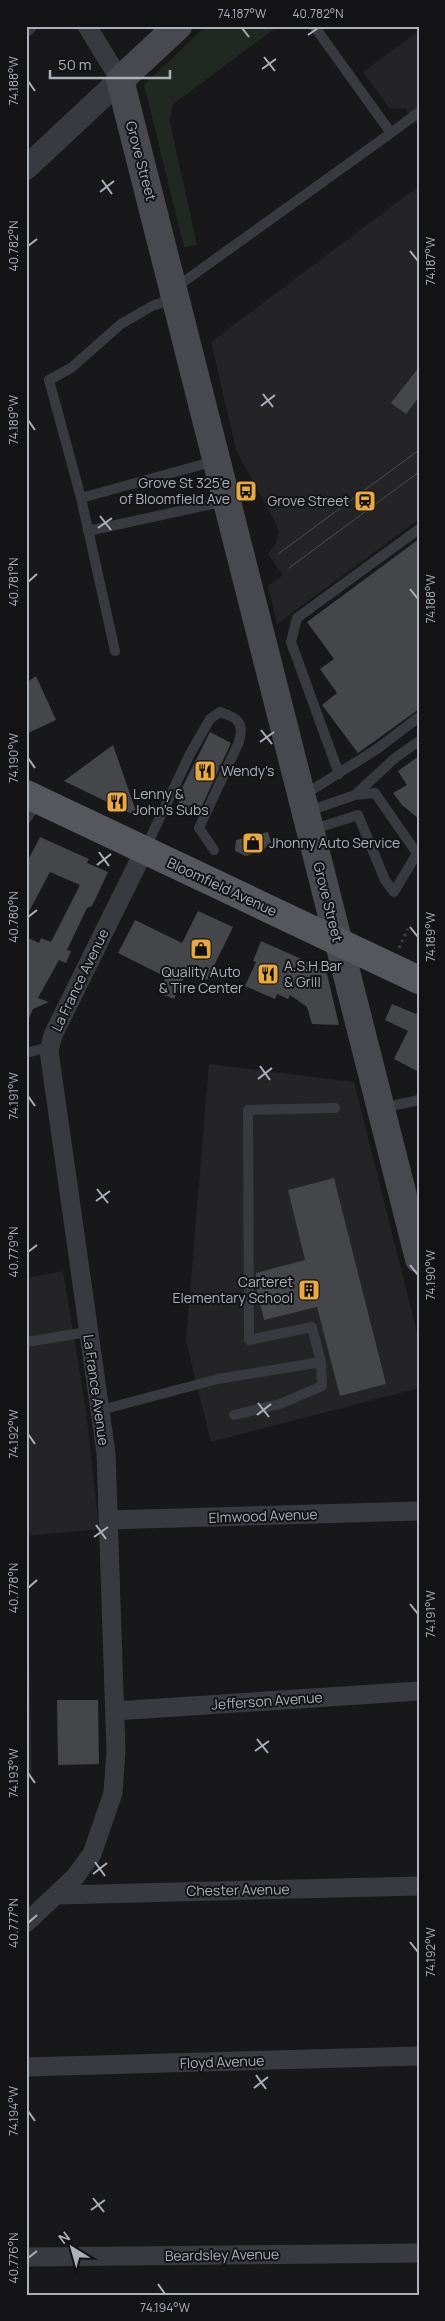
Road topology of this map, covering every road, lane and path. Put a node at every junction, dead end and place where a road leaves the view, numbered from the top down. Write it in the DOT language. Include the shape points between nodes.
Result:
graph roads {
  1 [pos="87,26"];
  2 [pos="178,26"];
  3 [pos="314,26"];
  4 [pos="120,80"];
  5 [pos="419,112"];
  6 [pos="391,133"];
  7 [pos="26,168"];
  8 [pos="175,293"];
  9 [pos="216,461"];
  10 [pos="81,498"];
  11 [pos="226,501"];
  12 [pos="419,529"];
  13 [pos="88,531"];
  14 [pos="115,651"];
  15 [pos="419,717"];
  16 [pos="419,741"];
  17 [pos="339,774"];
  18 [pos="356,795"];
  19 [pos="31,804"];
  20 [pos="305,813"];
  21 [pos="214,850"];
  22 [pos="144,851"];
  23 [pos="417,851"];
  24 [pos="408,929"];
  25 [pos="338,941"];
  26 [pos="399,949"];
  27 [pos="419,980"];
  28 [pos="49,1047"];
  29 [pos="26,1053"];
  30 [pos="419,1100"];
  31 [pos="335,1108"];
  32 [pos="381,1108"];
  33 [pos="412,1210"];
  34 [pos="419,1259"];
  35 [pos="88,1332"];
  36 [pos="26,1342"];
  37 [pos="321,1362"];
  38 [pos="101,1410"];
  39 [pos="234,1415"];
  40 [pos="419,1511"];
  41 [pos="108,1520"];
  42 [pos="419,1691"];
  43 [pos="114,1711"];
  44 [pos="419,1886"];
  45 [pos="56,1895"];
  46 [pos="26,1923"];
  47 [pos="419,2056"];
  48 [pos="26,2067"];
  49 [pos="419,2253"];
  50 [pos="26,2257"];
  1 -- 4 [label="street"];
  2 -- 4 [label="main road"];
  3 -- 6 [label="lane"];
  4 -- 7 [label="street"];
  4 -- 8 [label="main road, Grove Street"];
  5 -- 6 [label="lane"];
  6 -- 8 [label="lane"];
  8 -- 9 [label="main road, Grove Street"];
  8 -- 10 [label="lane" via="121,324 71,368 49,380"];
  9 -- 10 [label="lane"];
  9 -- 11 [label="main road, Grove Street"];
  10 -- 13 [label="lane"];
  11 -- 13 [label="lane"];
  11 -- 20 [label="main road, Grove Street"];
  12 -- 17 [label="lane" via="297,618 291,642"];
  13 -- 14 [label="lane"];
  15 -- 17 [label="lane"];
  16 -- 18 [label="lane" via="395,758"];
  17 -- 20 [label="lane"];
  18 -- 20 [label="lane"];
  18 -- 23 [label="lane" via="375,794"];
  19 -- 22 [label="main road, Bloomfield Avenue"];
  20 -- 23 [label="lane" via="358,815 385,880 394,892"];
  20 -- 25 [label="main road, Grove Street"];
  21 -- 22 [label="lane" via="199,828 242,730 239,722 220,712 210,720 190,754"];
  22 -- 25 [label="main road, Bloomfield Avenue"];
  22 -- 28 [label="street, La France Avenue"];
  24 -- 26 [label="path"];
  25 -- 27 [label="main road, Bloomfield Avenue"];
  25 -- 32 [label="main road, Grove Street"];
  28 -- 29 [label="lane"];
  28 -- 35 [label="street, La France Avenue"];
  30 -- 32 [label="lane"];
  31 -- 37 [label="lane" via="248,1110 249,1340 312,1326"];
  32 -- 33 [label="main road, Grove Street"];
  33 -- 34 [label="main road, Grove Street"];
  35 -- 36 [label="lane"];
  35 -- 38 [label="street, La France Avenue"];
  37 -- 38 [label="lane" via="218,1379"];
  37 -- 39 [label="lane" via="322,1386 280,1404"];
  38 -- 41 [label="street, La France Avenue"];
  40 -- 41 [label="street, Elmwood Avenue"];
  41 -- 43 [label="street, La France Avenue"];
  42 -- 43 [label="street, Jefferson Avenue"];
  43 -- 45 [label="street, La France Avenue" via="113,1793 92,1854"];
  44 -- 45 [label="street, Chester Avenue"];
  45 -- 46 [label="street, La France Avenue"];
  47 -- 48 [label="street, Floyd Avenue"];
  49 -- 50 [label="street, Beardsley Avenue"];
}
